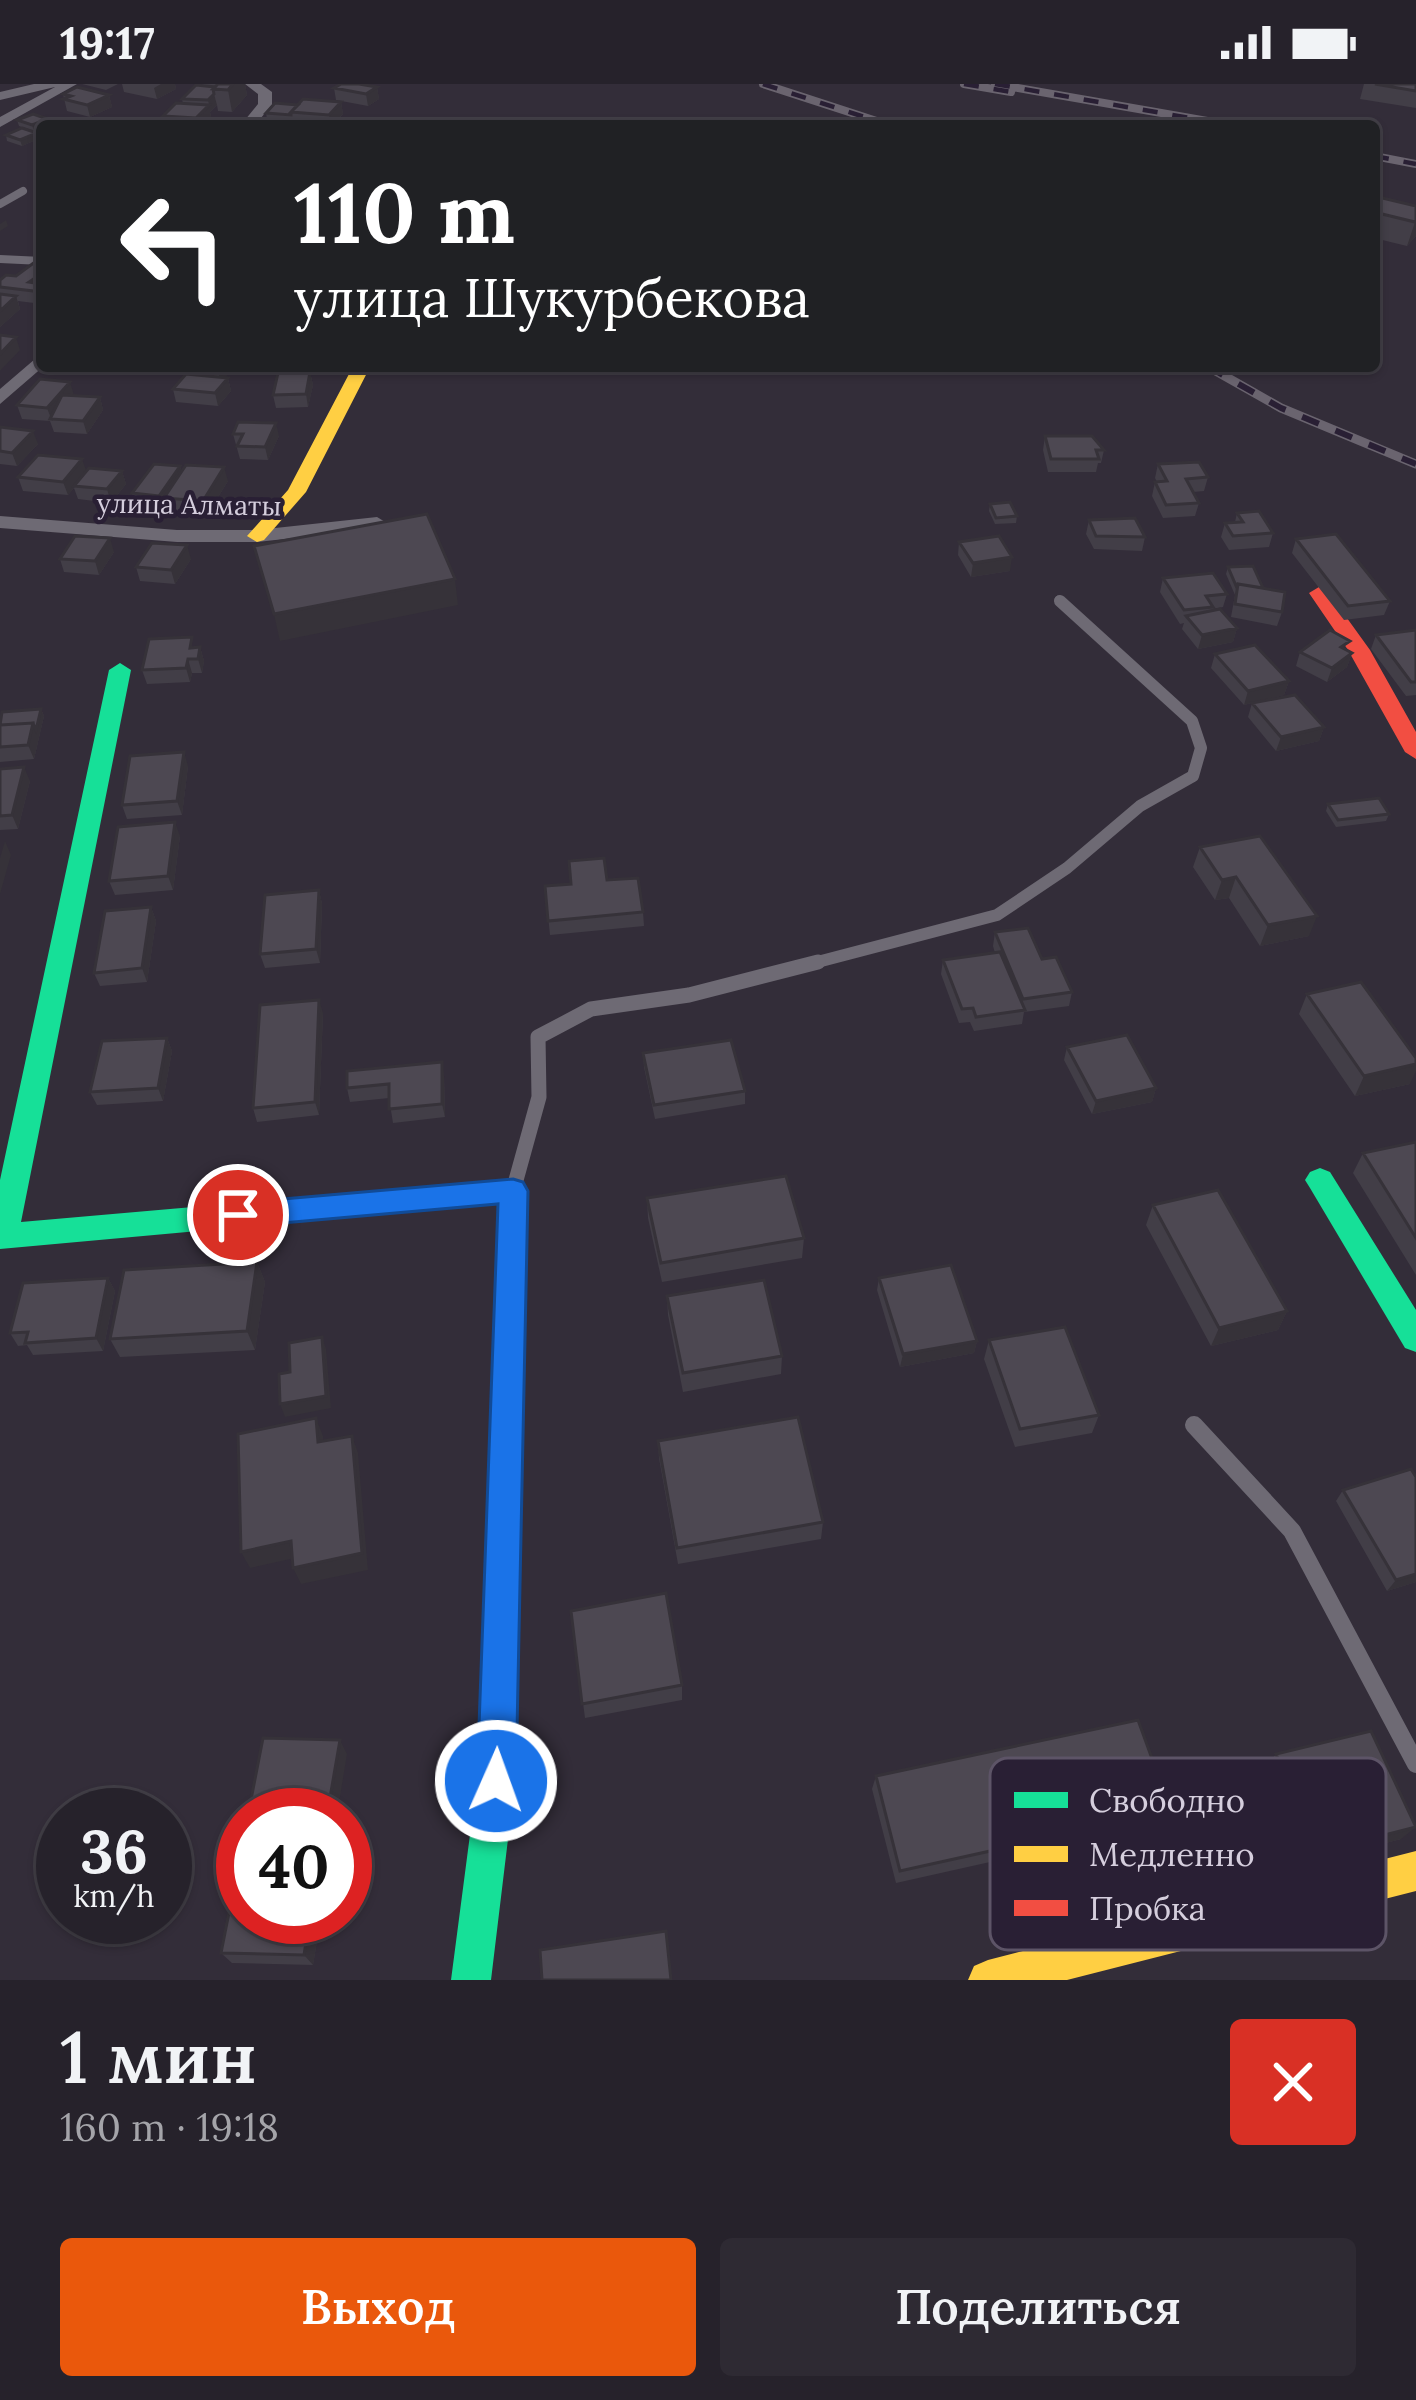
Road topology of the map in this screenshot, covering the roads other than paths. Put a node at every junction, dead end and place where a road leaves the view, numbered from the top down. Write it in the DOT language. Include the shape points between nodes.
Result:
graph roads {
  1 [pos="51,84"];
  2 [pos="70,84"];
  3 [pos="252,84"];
  4 [pos="0,96"];
  5 [pos="253,120"];
  6 [pos="0,123"];
  7 [pos="23,191"];
  8 [pos="0,204"];
  9 [pos="0,259"];
  10 [pos="36,262"];
  11 [pos="36,364"];
  12 [pos="358,372"];
  13 [pos="0,399"];
  14 [pos="0,522"];
  15 [pos="376,523"];
  16 [pos="256,536"];
  17 [pos="1319,593"];
  18 [pos="1059,600"];
  19 [pos="120,670"];
  20 [pos="1416,752"];
  21 [pos="1320,1180"];
  22 [pos="513,1191"];
  23 [pos="2,1236"];
  24 [pos="1416,1338"];
  25 [pos="1194,1425"];
  26 [pos="1416,1764"];
  27 [pos="1416,1870"];
  28 [pos="1386,1878"];
  29 [pos="1105,1950"];
  30 [pos="471,1980"];
  31 [pos="988,1980"];
  1 -- 4 [label="street"];
  2 -- 6 [label="street"];
  3 -- 5 [label="street" via="265,92"];
  7 -- 8 [label="lane"];
  9 -- 10 [label="lane"];
  11 -- 13 [label="street"];
  12 -- 16 [label="street" via="296,492"];
  14 -- 16 [label="street, улица Алматы"];
  15 -- 16 [label="street, улица Алматы"];
  17 -- 20 [label="street" via="1349,627"];
  18 -- 22 [label="lane" via="1192,721 1201,748 1192,776 997,915 556,1023 538,1037 539,1097"];
  19 -- 23 [label="street"];
  21 -- 24 [label="street"];
  22 -- 23 [label="street"];
  22 -- 30 [label="street" via="496,1781"];
  25 -- 26 [label="lane" via="1292,1531"];
  27 -- 28 [label="street"];
  29 -- 31 [label="street"];
}
